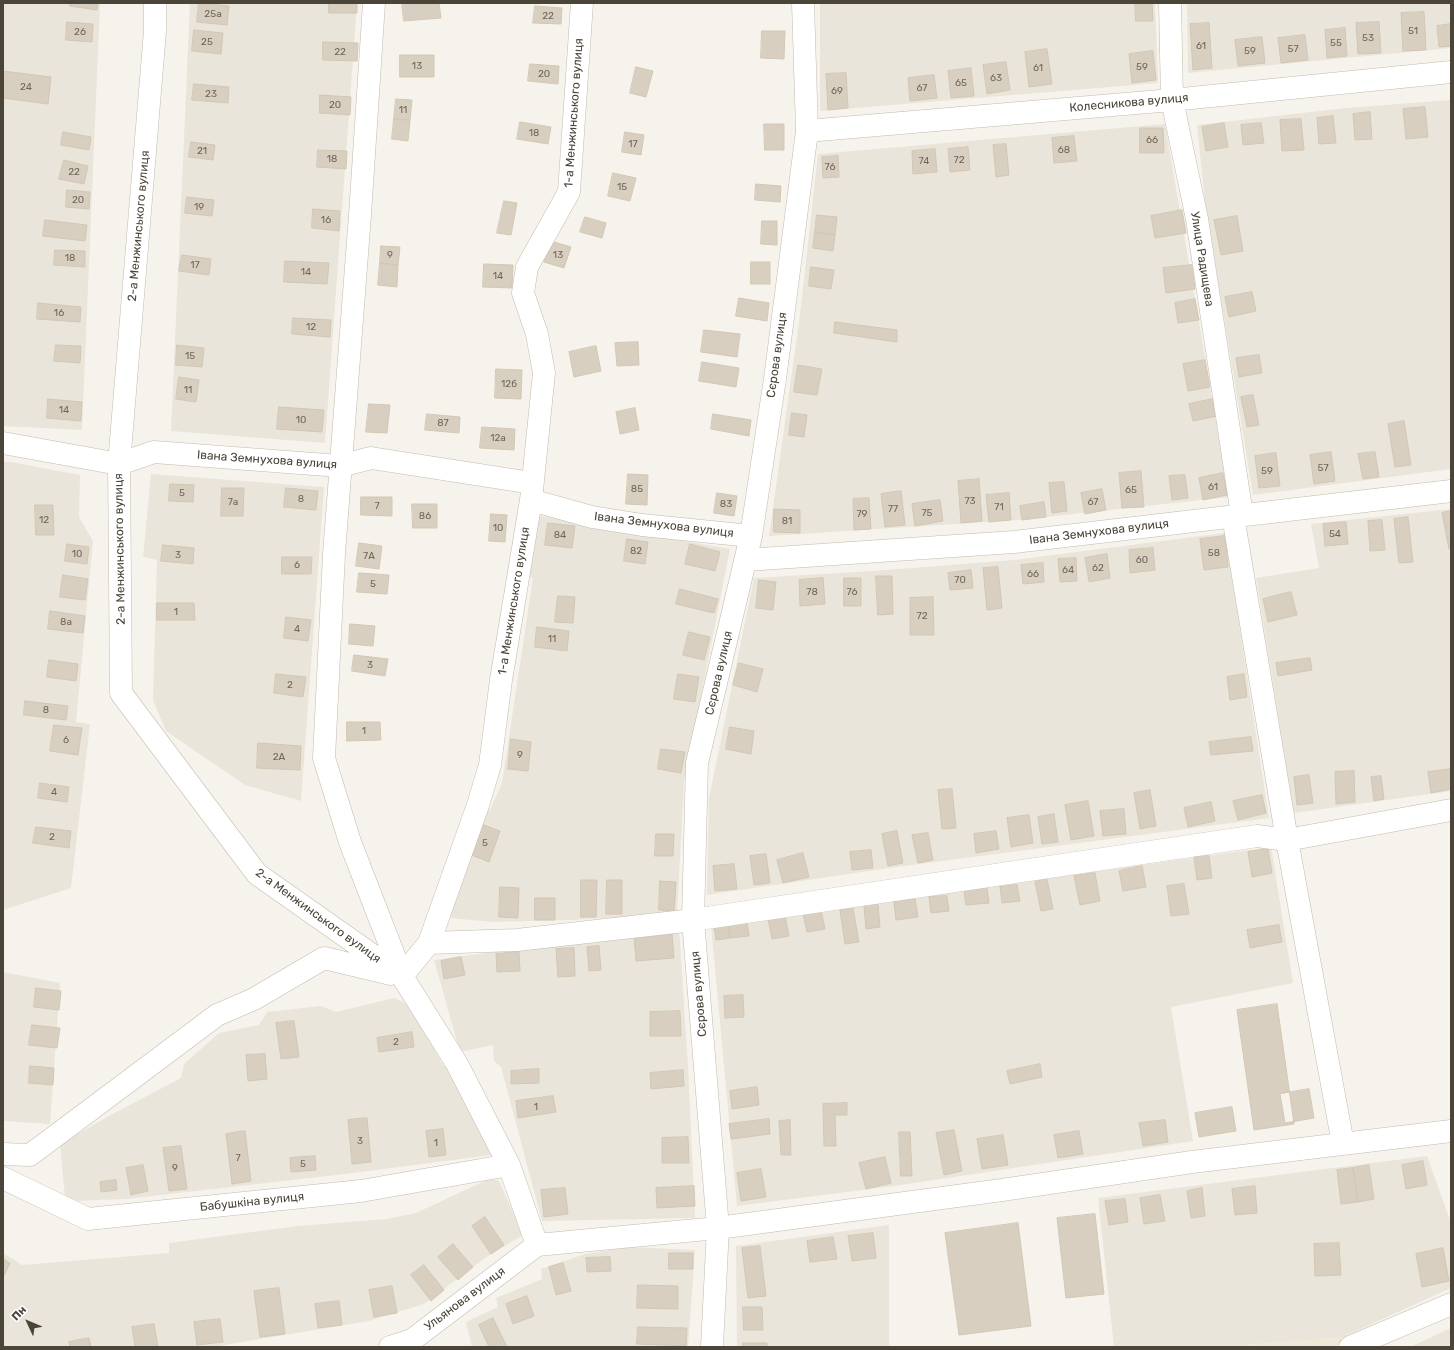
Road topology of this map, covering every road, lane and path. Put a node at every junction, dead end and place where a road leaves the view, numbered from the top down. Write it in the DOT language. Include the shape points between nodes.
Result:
graph roads {
  1 [pos="155,3"];
  2 [pos="374,3"];
  3 [pos="582,3"];
  4 [pos="803,3"];
  5 [pos="1170,3"];
  6 [pos="1451,72"];
  7 [pos="1172,100"];
  8 [pos="807,132"];
  9 [pos="3,443"];
  10 [pos="119,464"];
  11 [pos="340,466"];
  12 [pos="1451,491"];
  13 [pos="531,492"];
  14 [pos="1238,516"];
  15 [pos="751,536"];
  16 [pos="746,560"];
  17 [pos="1451,810"];
  18 [pos="1287,840"];
  19 [pos="693,920"];
  20 [pos="429,943"];
  21 [pos="402,976"];
  22 [pos="1451,1132"];
  23 [pos="1344,1144"];
  24 [pos="3,1154"];
  25 [pos="509,1165"];
  26 [pos="3,1178"];
  27 [pos="718,1228"];
  28 [pos="537,1245"];
  29 [pos="1451,1304"];
  30 [pos="390,1347"];
  31 [pos="712,1347"];
  32 [pos="1350,1347"];
  1 -- 10 [label="street, 2-а Менжинського вулиця" via="155,31"];
  2 -- 11 [label="street"];
  3 -- 13 [label="street, 1-а Менжинського вулиця" via="569,192 526,267 523,293 537,334 544,373"];
  4 -- 8 [label="street, Сєрова вулиця"];
  5 -- 7 [label="street, Улица Радищева"];
  6 -- 7 [label="street, Колесникова вулиця"];
  7 -- 8 [label="street, Колесникова вулиця"];
  7 -- 14 [label="street, Улица Радищева" via="1197,220"];
  8 -- 15 [label="street, Сєрова вулиця"];
  9 -- 10 [label="street, Івана Земнухова вулиця"];
  10 -- 11 [label="street, Івана Земнухова вулиця" via="154,452"];
  10 -- 21 [label="street, 2-а Менжинського вулиця" via="121,694 257,874"];
  11 -- 13 [label="street, Івана Земнухова вулиця" via="371,458"];
  11 -- 21 [label="street" via="324,758 350,842"];
  12 -- 14 [label="street, Івана Земнухова вулиця"];
  13 -- 15 [label="street, Івана Земнухова вулиця" via="592,517 642,525"];
  13 -- 20 [label="street, 1-а Менжинського вулиця" via="490,765"];
  14 -- 16 [label="street, Івана Земнухова вулиця" via="1014,542"];
  14 -- 18 [label="street, Улица Радищева"];
  15 -- 16 [label="street, Сєрова вулиця"];
  16 -- 19 [label="street, Сєрова вулиця" via="697,762"];
  17 -- 18 [label="street"];
  18 -- 19 [label="street" via="1257,836"];
  18 -- 23 [label="street, Улица Радищева"];
  19 -- 20 [label="street" via="517,940"];
  19 -- 27 [label="street, Сєрова вулиця"];
  20 -- 21 [label="street, 1-а Менжинського вулиця"];
  21 -- 24 [label="street" via="324,958 254,999 217,1015 30,1154"];
  21 -- 25 [label="street" via="457,1064"];
  22 -- 23 [label="street"];
  23 -- 27 [label="street" via="1192,1162"];
  25 -- 26 [label="street, Бабушкіна вулиця" via="361,1191 88,1219"];
  25 -- 28 [label="street"];
  27 -- 28 [label="street"];
  27 -- 31 [label="street, Сєрова вулиця"];
  28 -- 30 [label="street, Ульянова вулиця" via="412,1340"];
  29 -- 32 [label="street"];
}
